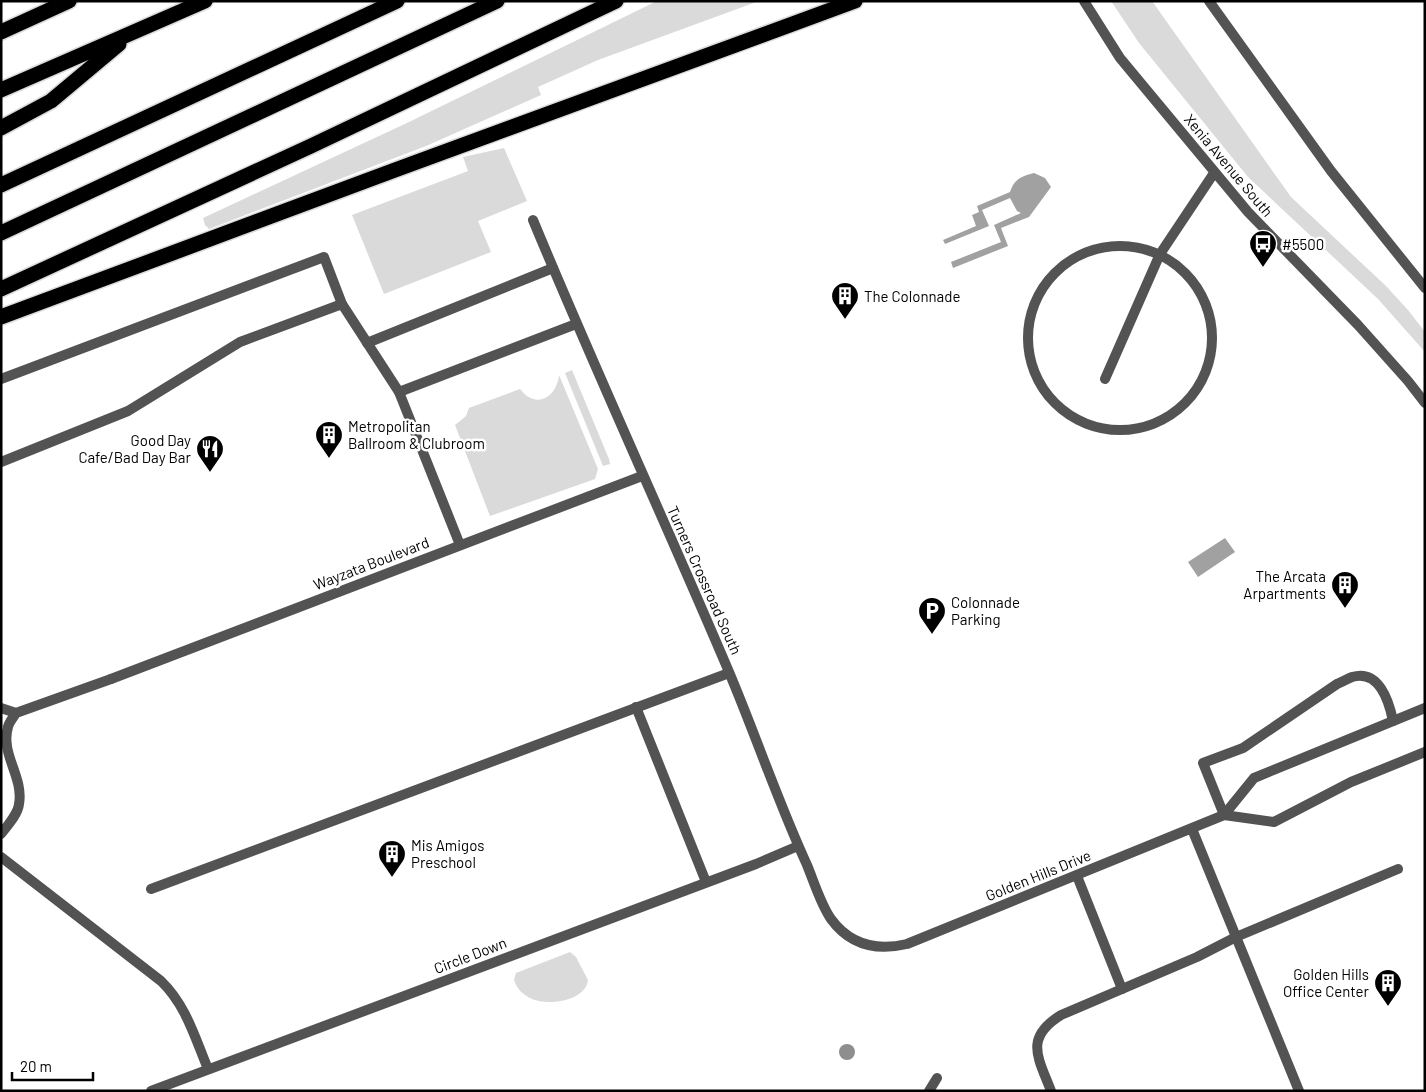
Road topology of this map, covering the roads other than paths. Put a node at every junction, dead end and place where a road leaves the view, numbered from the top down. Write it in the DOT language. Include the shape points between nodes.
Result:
graph roads {
  1 [pos="69,1"];
  2 [pos="205,1"];
  3 [pos="397,1"];
  4 [pos="498,1"];
  5 [pos="616,1"];
  6 [pos="855,1"];
  7 [pos="1084,1"];
  8 [pos="1209,1"];
  9 [pos="1,32"];
  10 [pos="132,33"];
  11 [pos="1,90"];
  12 [pos="1,128"];
  13 [pos="1214,173"];
  14 [pos="1,185"];
  15 [pos="533,220"];
  16 [pos="1,232"];
  17 [pos="1160,254"];
  18 [pos="553,268"];
  19 [pos="1425,288"];
  20 [pos="1,289"];
  21 [pos="342,304"];
  22 [pos="1,317"];
  23 [pos="576,324"];
  24 [pos="367,343"];
  25 [pos="1,379"];
  26 [pos="1105,379"];
  27 [pos="399,392"];
  28 [pos="1425,403"];
  29 [pos="1,462"];
  30 [pos="642,476"];
  31 [pos="460,545"];
  32 [pos="729,673"];
  33 [pos="636,707"];
  34 [pos="1,708"];
  35 [pos="1425,708"];
  36 [pos="16,714"];
  37 [pos="1393,721"];
  38 [pos="1425,752"];
  39 [pos="1224,815"];
  40 [pos="1192,829"];
  41 [pos="1,834"];
  42 [pos="798,846"];
  43 [pos="1,857"];
  44 [pos="1398,869"];
  45 [pos="1077,876"];
  46 [pos="706,882"];
  47 [pos="151,889"];
  48 [pos="1236,937"];
  49 [pos="861,942"];
  50 [pos="1122,989"];
  51 [pos="208,1069"];
  52 [pos="937,1078"];
  53 [pos="151,1091"];
  54 [pos="929,1091"];
  55 [pos="1051,1091"];
  56 [pos="1299,1091"];
  1 -- 9 [label="highway"];
  2 -- 10 [label="highway"];
  3 -- 14 [label="highway"];
  4 -- 16 [label="highway"];
  5 -- 20 [label="highway"];
  6 -- 22 [label="highway"];
  7 -- 13 [label="street, Xenia Avenue South" via="1120,58"];
  8 -- 19 [label="street" via="1330,171"];
  10 -- 11 [label="highway"];
  10 -- 12 [label="highway" via="51,101"];
  13 -- 17 [label="street"];
  13 -- 28 [label="street, Xenia Avenue South" via="1358,325"];
  15 -- 18 [label="street, Turners Crossroad South"];
  17 -- 17 [label="street" via="1135,246 1109,246 1082,254 1059,268 1040,291 1031,314 1028,342 1034,372 1045,392 1061,410 1080,421 1105,429 1135,429 1157,423 1176,412 1203,380 1211,358 1213,339 1210,313 1202,293 1186,272"];
  17 -- 26 [label="street"];
  18 -- 23 [label="street, Turners Crossroad South"];
  18 -- 24 [label="street"];
  21 -- 24 [label="street"];
  21 -- 25 [label="street" via="324,257"];
  21 -- 29 [label="street" via="240,342 128,411"];
  23 -- 27 [label="street"];
  23 -- 30 [label="street, Turners Crossroad South"];
  24 -- 27 [label="street"];
  27 -- 31 [label="street"];
  30 -- 31 [label="street, Wayzata Boulevard"];
  30 -- 32 [label="street, Turners Crossroad South"];
  31 -- 36 [label="street, Wayzata Boulevard"];
  32 -- 33 [label="street"];
  32 -- 42 [label="street, Turners Crossroad South"];
  33 -- 46 [label="street"];
  33 -- 47 [label="street"];
  34 -- 36 [label="street"];
  35 -- 37 [label="street, Golden Hills Drive"];
  36 -- 41 [label="street" via="8,727 6,744 8,759 20,788 19,805"];
  37 -- 39 [label="street, Golden Hills Drive" via="1254,778"];
  37 -- 39 [label="street" via="1390,707 1377,682 1354,676 1337,684 1243,748 1203,763"];
  38 -- 39 [label="street" via="1351,782 1274,822"];
  39 -- 40 [label="street, Golden Hills Drive"];
  40 -- 45 [label="street, Golden Hills Drive"];
  40 -- 48 [label="street"];
  42 -- 46 [label="street, Circle Down"];
  42 -- 49 [label="street, Turners Crossroad South" via="830,918 847,936"];
  43 -- 51 [label="street" via="172,993 185,1014"];
  44 -- 48 [label="street"];
  45 -- 49 [label="street, Golden Hills Drive" via="907,944 889,948"];
  45 -- 50 [label="street"];
  46 -- 51 [label="street, Circle Down"];
  48 -- 50 [label="street" via="1197,958"];
  48 -- 56 [label="street"];
  50 -- 55 [label="street" via="1061,1015 1039,1034 1039,1059"];
  51 -- 53 [label="street, Circle Down"];
  52 -- 54 [label="street"];
}
